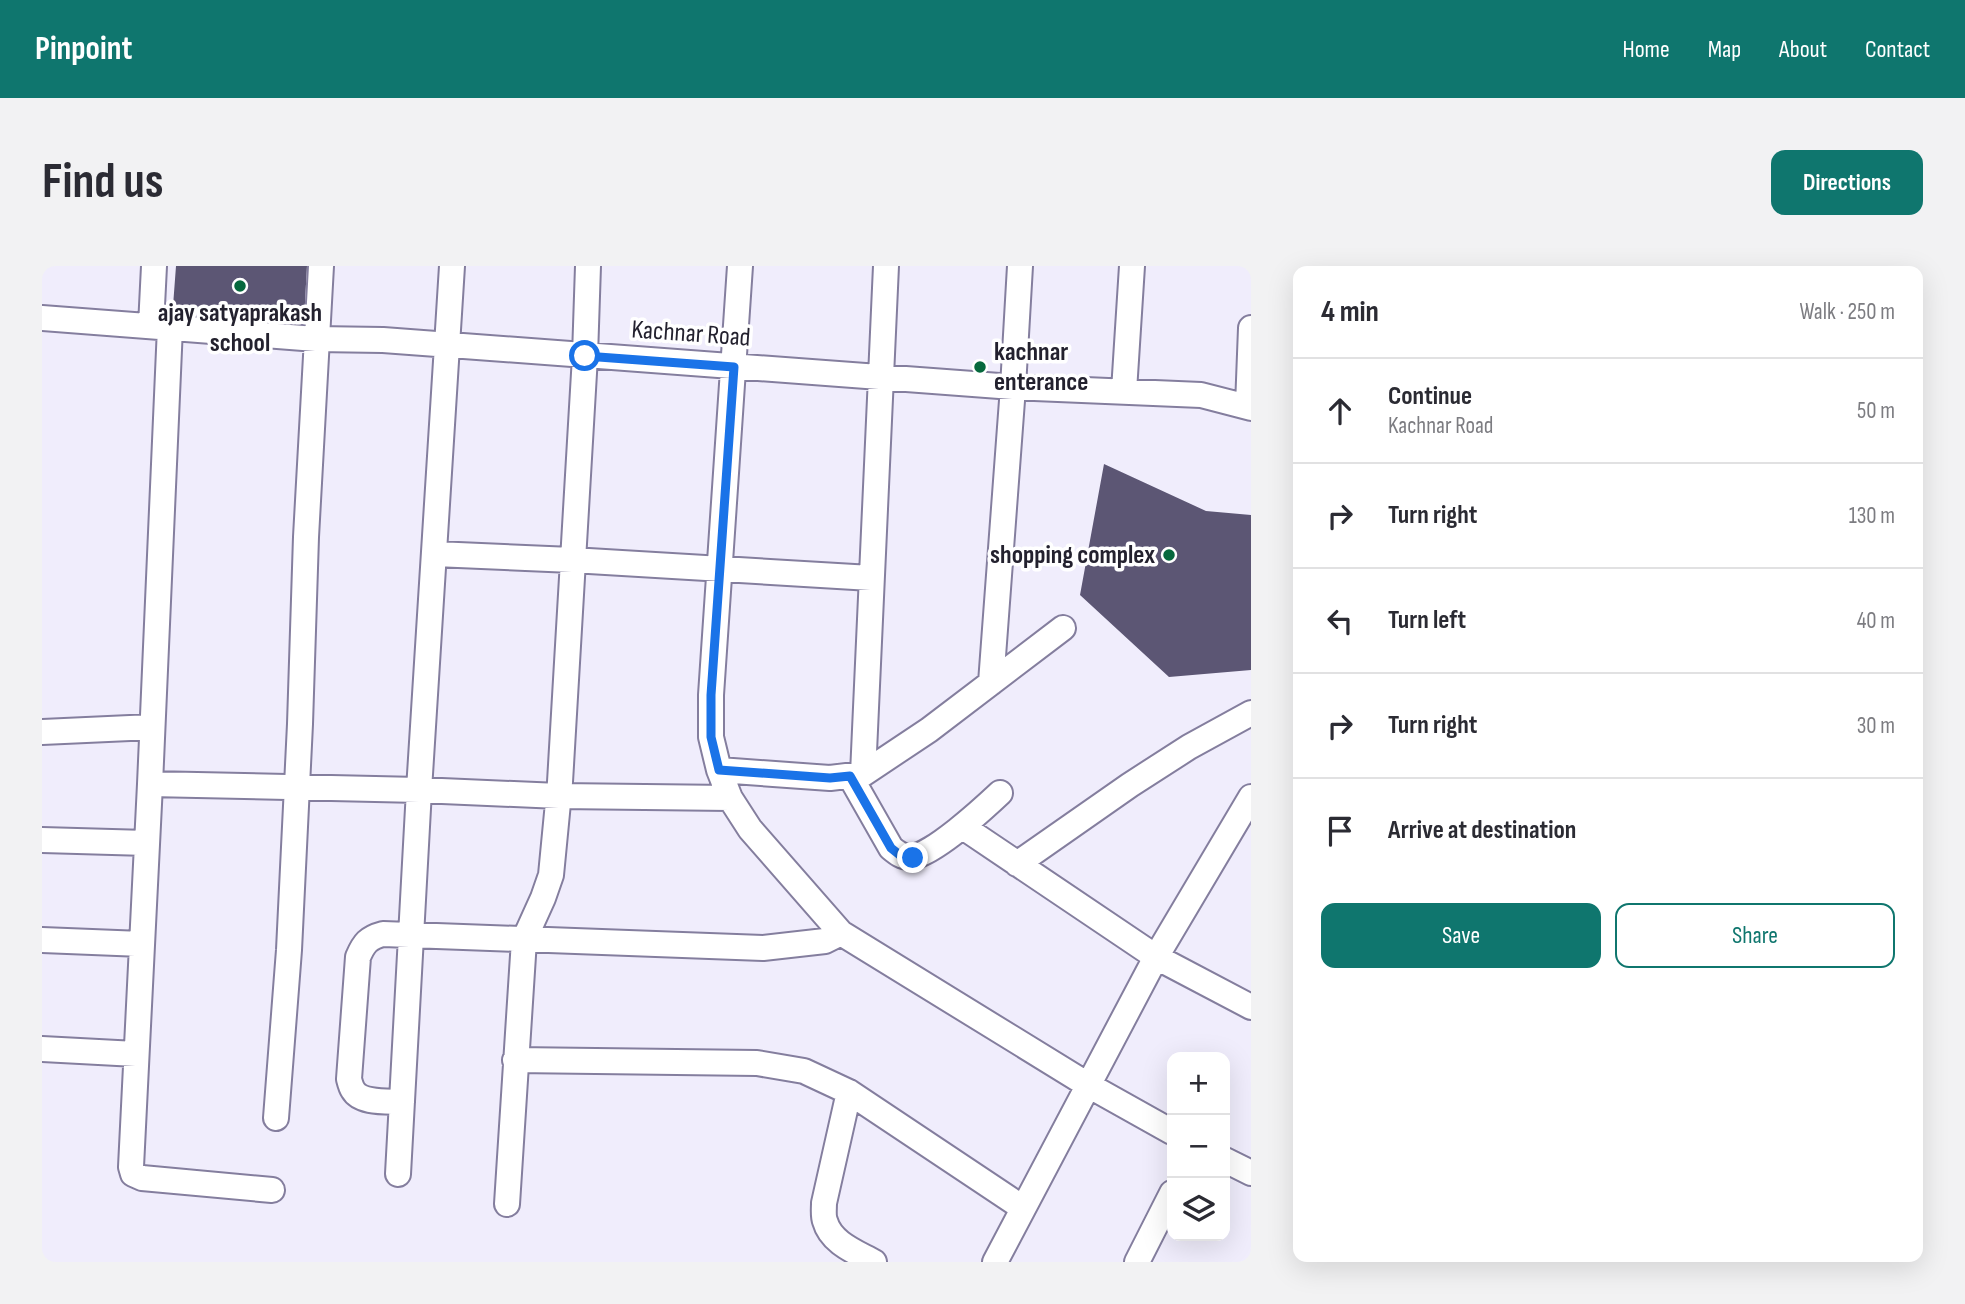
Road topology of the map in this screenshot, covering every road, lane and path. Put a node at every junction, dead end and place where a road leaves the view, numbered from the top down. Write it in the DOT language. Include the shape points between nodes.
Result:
graph roads {
  1 [pos="154,266"];
  2 [pos="321,266"];
  3 [pos="452,266"];
  4 [pos="588,266"];
  5 [pos="740,266"];
  6 [pos="886,266"];
  7 [pos="1020,266"];
  8 [pos="1132,266"];
  9 [pos="42,318"];
  10 [pos="160,327"];
  11 [pos="1251,328"];
  12 [pos="316,339"];
  13 [pos="448,345"];
  14 [pos="585,356"];
  15 [pos="734,367"];
  16 [pos="879,377"];
  17 [pos="1013,387"];
  18 [pos="1124,391"];
  19 [pos="1250,407"];
  20 [pos="435,554"];
  21 [pos="572,560"];
  22 [pos="720,568"];
  23 [pos="871,578"];
  24 [pos="1063,628"];
  25 [pos="991,683"];
  26 [pos="1251,713"];
  27 [pos="152,727"];
  28 [pos="42,732"];
  29 [pos="719,770"];
  30 [pos="856,775"];
  31 [pos="150,784"];
  32 [pos="297,788"];
  33 [pos="419,790"];
  34 [pos="1000,793"];
  35 [pos="559,796"];
  36 [pos="1251,797"];
  37 [pos="730,798"];
  38 [pos="963,827"];
  39 [pos="42,840"];
  40 [pos="147,843"];
  41 [pos="1017,864"];
  42 [pos="841,933"];
  43 [pos="411,936"];
  44 [pos="42,940"];
  45 [pos="524,940"];
  46 [pos="142,944"];
  47 [pos="1156,957"];
  48 [pos="1251,1007"];
  49 [pos="42,1049"];
  50 [pos="136,1054"];
  51 [pos="515,1060"];
  52 [pos="1088,1085"];
  53 [pos="849,1092"];
  54 [pos="402,1102"];
  55 [pos="276,1118"];
  56 [pos="1167,1129"];
  57 [pos="1230,1162"];
  58 [pos="1251,1173"];
  59 [pos="398,1174"];
  60 [pos="272,1190"];
  61 [pos="1167,1203"];
  62 [pos="507,1204"];
  63 [pos="1023,1208"];
  64 [pos="841,1254"];
  65 [pos="874,1262"];
  66 [pos="995,1262"];
  67 [pos="1136,1262"];
  1 -- 10 [label="street"];
  2 -- 12 [label="street"];
  3 -- 13 [label="street"];
  4 -- 14 [label="street"];
  5 -- 15 [label="street"];
  6 -- 16 [label="street"];
  7 -- 17 [label="street"];
  8 -- 18 [label="street"];
  9 -- 10 [label="street, Kachnar Road"];
  10 -- 12 [label="street, Kachnar Road"];
  10 -- 27 [label="street"];
  11 -- 19 [label="street"];
  12 -- 13 [label="street, Kachnar Road"];
  12 -- 32 [label="street"];
  13 -- 14 [label="street, Kachnar Road"];
  13 -- 20 [label="street"];
  14 -- 15 [label="street, Kachnar Road"];
  14 -- 21 [label="street"];
  15 -- 16 [label="street, Kachnar Road"];
  15 -- 22 [label="street"];
  16 -- 17 [label="street, Kachnar Road"];
  16 -- 23 [label="street"];
  17 -- 18 [label="street, Kachnar Road"];
  17 -- 25 [label="street"];
  18 -- 19 [label="street, Kachnar Road" via="1201,395"];
  20 -- 21 [label="street"];
  20 -- 33 [label="street"];
  21 -- 22 [label="street"];
  21 -- 35 [label="street"];
  22 -- 23 [label="street"];
  22 -- 29 [label="street" via="711,709 711,737"];
  23 -- 30 [label="street"];
  24 -- 25 [label="street"];
  25 -- 30 [label="street" via="929,730"];
  26 -- 41 [label="street" via="1189,747"];
  27 -- 28 [label="street"];
  27 -- 31 [label="street"];
  29 -- 30 [label="street" via="830,778"];
  29 -- 37 [label="street"];
  30 -- 38 [label="street" via="891,848 901,856 913,858"];
  31 -- 32 [label="street"];
  31 -- 40 [label="street"];
  32 -- 33 [label="street"];
  32 -- 55 [label="street"];
  33 -- 35 [label="street"];
  33 -- 43 [label="street"];
  34 -- 38 [label="street"];
  35 -- 37 [label="street"];
  35 -- 45 [label="street" via="551,875"];
  36 -- 47 [label="street"];
  37 -- 42 [label="street" via="750,828"];
  38 -- 41 [label="street"];
  39 -- 40 [label="street"];
  40 -- 46 [label="street"];
  41 -- 47 [label="street"];
  42 -- 45 [label="street" via="825,941 763,948"];
  42 -- 52 [label="street"];
  43 -- 45 [label="street"];
  43 -- 54 [label="street"];
  43 -- 54 [label="street" via="383,934 363,945 358,957 349,1079 360,1097"];
  44 -- 46 [label="street"];
  45 -- 51 [label="street"];
  46 -- 50 [label="street"];
  47 -- 48 [label="street"];
  47 -- 52 [label="street"];
  49 -- 50 [label="street"];
  50 -- 60 [label="street" via="130,1153 133,1174 154,1180"];
  51 -- 53 [label="street" via="757,1063 804,1071"];
  51 -- 62 [label="street"];
  52 -- 56 [label="street"];
  52 -- 63 [label="street"];
  53 -- 63 [label="street"];
  53 -- 64 [label="street" via="824,1203 824,1220"];
  54 -- 59 [label="street"];
  57 -- 58 [label="street"];
  61 -- 67 [label="street"];
  63 -- 66 [label="street"];
  64 -- 65 [label="street"];
}
